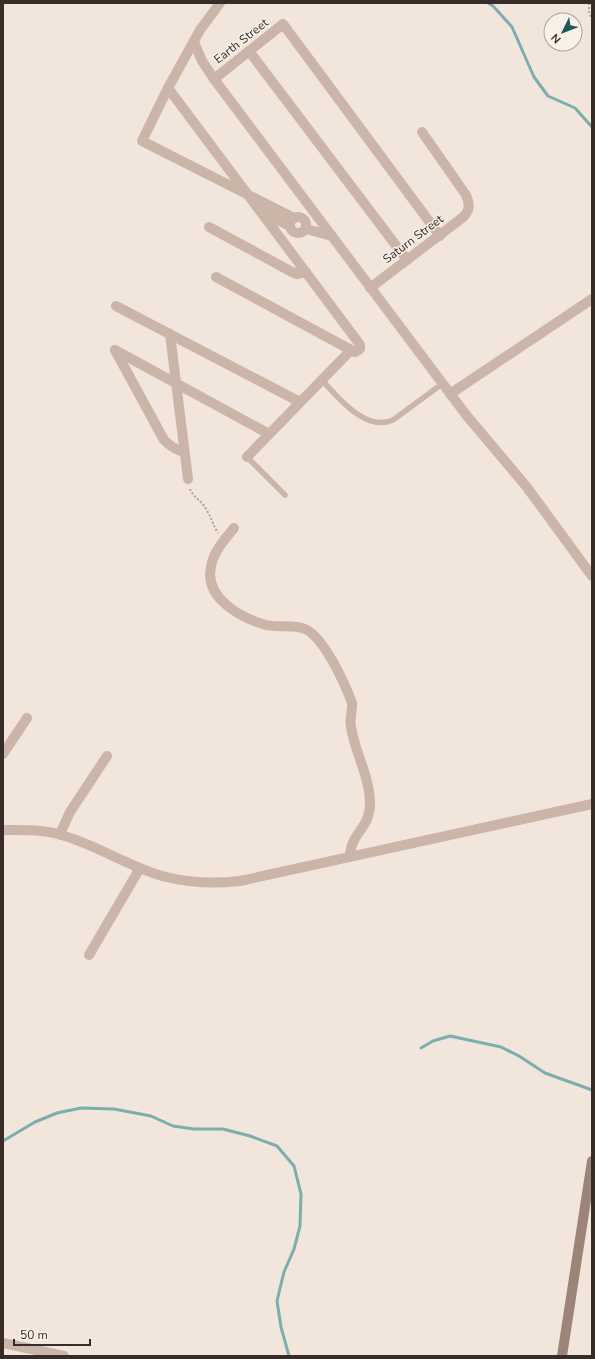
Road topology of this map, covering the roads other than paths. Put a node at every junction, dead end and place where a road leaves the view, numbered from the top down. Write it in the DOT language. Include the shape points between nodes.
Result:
graph roads {
  1 [pos="220,3"];
  2 [pos="194,42"];
  3 [pos="248,51"];
  4 [pos="214,79"];
  5 [pos="168,88"];
  6 [pos="422,132"];
  7 [pos="249,196"];
  8 [pos="261,212"];
  9 [pos="315,213"];
  10 [pos="292,222"];
  11 [pos="306,225"];
  12 [pos="209,227"];
  13 [pos="332,236"];
  14 [pos="440,236"];
  15 [pos="407,260"];
  16 [pos="306,272"];
  17 [pos="216,277"];
  18 [pos="370,288"];
  19 [pos="592,299"];
  20 [pos="116,306"];
  21 [pos="170,334"];
  22 [pos="351,350"];
  23 [pos="322,380"];
  24 [pos="176,383"];
  25 [pos="442,384"];
  26 [pos="450,394"];
  27 [pos="300,402"];
  28 [pos="269,434"];
  29 [pos="184,452"];
  30 [pos="247,457"];
  31 [pos="188,479"];
  32 [pos="285,495"];
  33 [pos="234,528"];
  34 [pos="592,576"];
  35 [pos="27,718"];
  36 [pos="3,754"];
  37 [pos="107,756"];
  38 [pos="592,804"];
  39 [pos="3,830"];
  40 [pos="60,834"];
  41 [pos="350,857"];
  42 [pos="140,868"];
  43 [pos="89,954"];
  44 [pos="592,1161"];
  45 [pos="3,1343"];
  46 [pos="64,1356"];
  47 [pos="562,1356"];
  1 -- 2 [label="street"];
  2 -- 4 [label="street"];
  2 -- 5 [label="street"];
  3 -- 4 [label="street, Earth Street"];
  3 -- 14 [label="street, Earth Street" via="283,24"];
  3 -- 15 [label="street"];
  4 -- 9 [label="street"];
  5 -- 7 [label="street"];
  5 -- 7 [label="street" via="142,141"];
  6 -- 14 [label="street, Saturn Street" via="469,202 467,214"];
  7 -- 8 [label="street"];
  7 -- 10 [label="street"];
  8 -- 10 [label="street"];
  8 -- 16 [label="street"];
  9 -- 11 [label="street"];
  9 -- 13 [label="street"];
  10 -- 11 [label="street" via="300,217"];
  10 -- 11 [label="street" via="291,229 297,233 304,232"];
  11 -- 13 [label="street"];
  12 -- 16 [label="street" via="292,272"];
  13 -- 18 [label="street"];
  14 -- 15 [label="street, Saturn Street"];
  15 -- 18 [label="street, Saturn Street"];
  16 -- 22 [label="street" via="360,345 358,351"];
  17 -- 22 [label="street"];
  18 -- 25 [label="street"];
  19 -- 26 [label="street"];
  20 -- 21 [label="street"];
  21 -- 24 [label="street"];
  21 -- 27 [label="street"];
  22 -- 23 [label="street"];
  23 -- 25 [label="lane" via="354,412 385,424"];
  23 -- 27 [label="street"];
  24 -- 28 [label="street"];
  24 -- 29 [label="street"];
  24 -- 29 [label="street" via="115,350 164,440"];
  25 -- 26 [label="street"];
  26 -- 34 [label="street" via="526,486"];
  27 -- 28 [label="street"];
  28 -- 30 [label="street"];
  29 -- 31 [label="street"];
  30 -- 32 [label="lane"];
  33 -- 41 [label="street" via="210,567 210,578 219,597 236,613 248,619 267,625 305,629 313,634 334,665 352,703 351,728 365,771 370,805 366,824 351,843"];
  35 -- 36 [label="street"];
  37 -- 40 [label="street" via="70,812"];
  38 -- 41 [label="street"];
  39 -- 40 [label="street"];
  40 -- 42 [label="street"];
  41 -- 42 [label="street" via="240,882 216,884 166,877"];
  42 -- 43 [label="street"];
  44 -- 47 [label="street"];
  45 -- 46 [label="street"];
}
